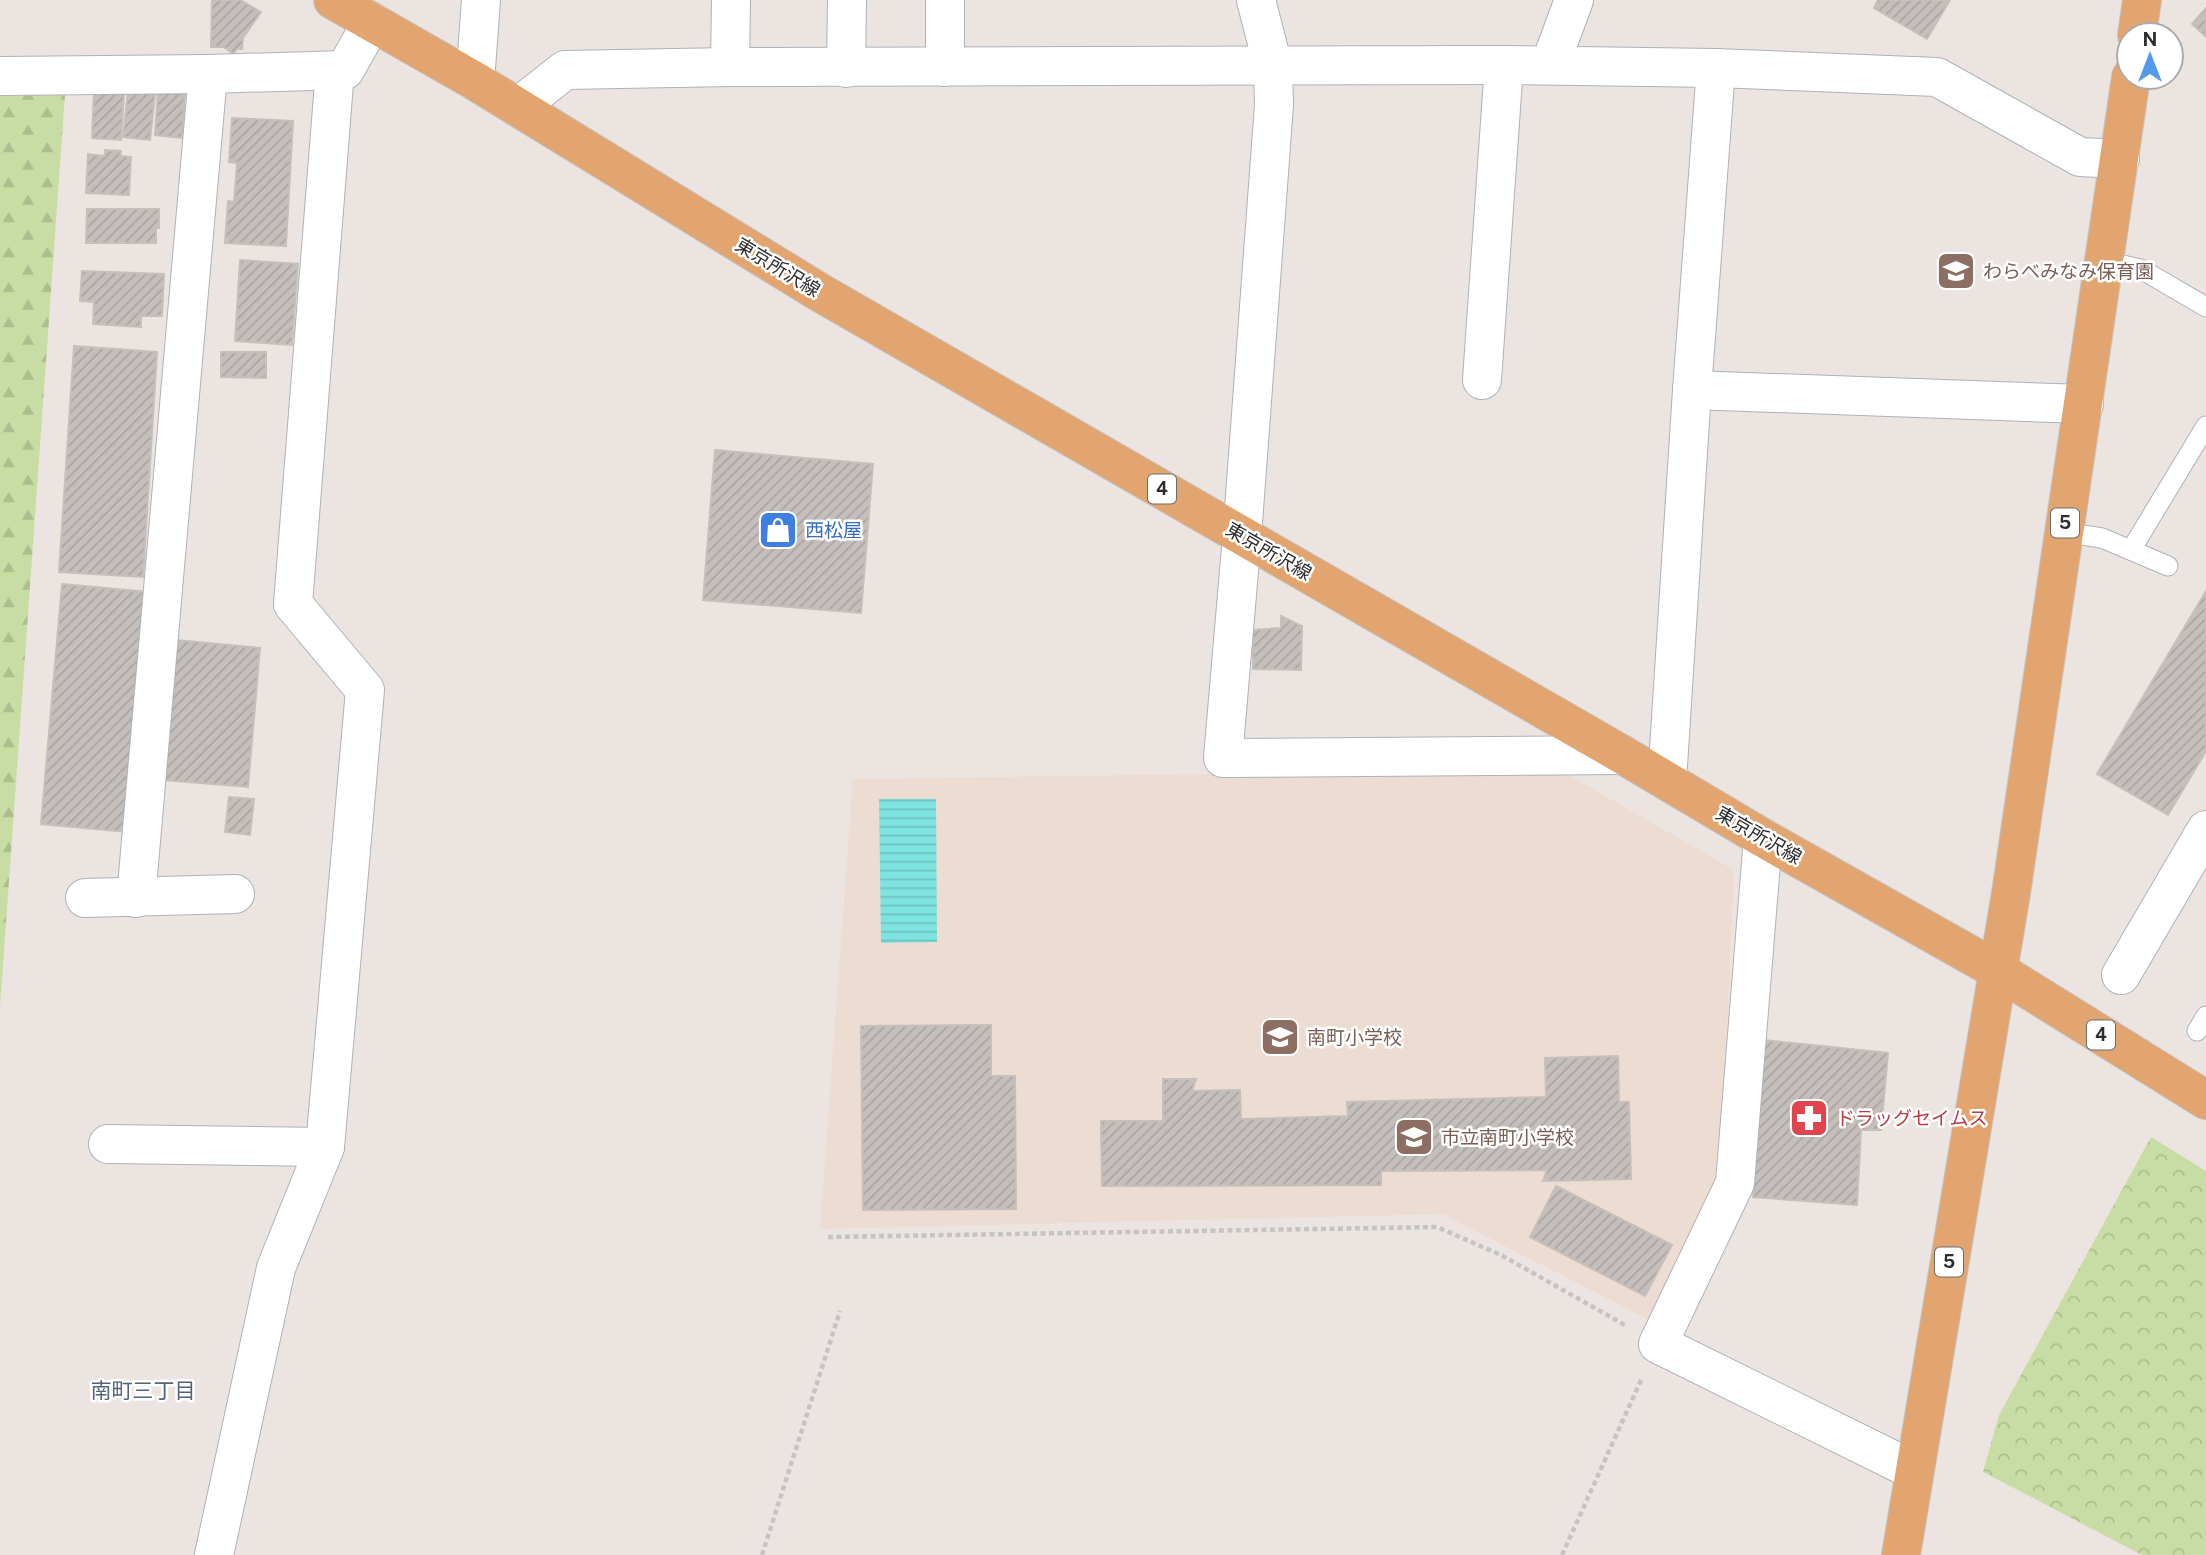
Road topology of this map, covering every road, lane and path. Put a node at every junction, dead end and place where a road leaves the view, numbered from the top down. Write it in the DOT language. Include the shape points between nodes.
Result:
graph roads {
  1 [pos="333,0"];
  2 [pos="481,0"];
  3 [pos="731,0"];
  4 [pos="847,0"];
  5 [pos="945,0"];
  6 [pos="1256,0"];
  7 [pos="1574,0"];
  8 [pos="2142,0"];
  9 [pos="2139,21"];
  10 [pos="372,22"];
  11 [pos="1504,65"];
  12 [pos="1550,65"];
  13 [pos="1273,66"];
  14 [pos="730,67"];
  15 [pos="946,67"];
  16 [pos="846,68"];
  17 [pos="1716,68"];
  18 [pos="335,70"];
  19 [pos="208,74"];
  20 [pos="0,76"];
  21 [pos="475,80"];
  22 [pos="2129,91"];
  23 [pos="517,107"];
  24 [pos="2120,159"];
  25 [pos="2104,261"];
  26 [pos="2206,307"];
  27 [pos="1482,380"];
  28 [pos="1692,390"];
  29 [pos="2084,404"];
  30 [pos="2206,426"];
  31 [pos="2063,532"];
  32 [pos="1242,536"];
  33 [pos="2130,550"];
  34 [pos="2168,566"];
  35 [pos="1623,755"];
  36 [pos="1667,781"];
  37 [pos="2206,831"];
  38 [pos="1763,838"];
  39 [pos="235,894"];
  40 [pos="85,898"];
  41 [pos="136,898"];
  42 [pos="1997,970"];
  43 [pos="2121,975"];
  44 [pos="2206,1100"];
  45 [pos="108,1144"];
  46 [pos="325,1147"];
  47 [pos="828,1237"];
  48 [pos="841,1311"];
  49 [pos="1658,1344"];
  50 [pos="1915,1471"];
  51 [pos="214,1555"];
  52 [pos="762,1555"];
  53 [pos="1562,1555"];
  54 [pos="1901,1555"];
  1 -- 10 [label="main road, 東京所沢線 / 4"];
  2 -- 21 [label="street"];
  3 -- 14 [label="street"];
  4 -- 16 [label="street"];
  5 -- 15 [label="street"];
  6 -- 13 [label="street"];
  7 -- 12 [label="street"];
  8 -- 9 [label="main road"];
  10 -- 18 [label="street" via="345,70"];
  10 -- 21 [label="main road, 東京所沢線 / 4"];
  11 -- 12 [label="street"];
  11 -- 13 [label="street"];
  11 -- 27 [label="street"];
  12 -- 17 [label="street"];
  13 -- 15 [label="street"];
  13 -- 32 [label="street" via="1274,105"];
  14 -- 16 [label="street"];
  14 -- 23 [label="street" via="565,70"];
  15 -- 16 [label="street"];
  17 -- 24 [label="street" via="1937,77 2080,157"];
  17 -- 28 [label="street"];
  18 -- 19 [label="street"];
  18 -- 46 [label="street" via="293,604 365,690"];
  19 -- 20 [label="street"];
  19 -- 41 [label="street"];
  21 -- 23 [label="main road, 東京所沢線 / 4"];
  22 -- 24 [label="main road, 5"];
  23 -- 32 [label="main road, 東京所沢線 / 4" via="819,292"];
  24 -- 25 [label="main road, 5"];
  25 -- 26 [label="lane" via="2141,269"];
  25 -- 29 [label="main road, 5"];
  28 -- 29 [label="street"];
  28 -- 36 [label="street"];
  29 -- 31 [label="main road, 5"];
  30 -- 33 [label="lane"];
  31 -- 33 [label="lane" via="2102,538"];
  31 -- 42 [label="main road, 5"];
  32 -- 35 [label="main road, 東京所沢線 / 4"];
  32 -- 35 [label="street" via="1223,758"];
  33 -- 34 [label="lane"];
  35 -- 36 [label="main road, 東京所沢線 / 4"];
  36 -- 38 [label="main road, 東京所沢線 / 4"];
  37 -- 43 [label="street"];
  38 -- 42 [label="main road, 東京所沢線 / 4"];
  38 -- 49 [label="street" via="1735,1183"];
  39 -- 41 [label="street"];
  40 -- 41 [label="street"];
  42 -- 44 [label="main road, 東京所沢線 / 4"];
  42 -- 50 [label="main road, 5"];
  45 -- 46 [label="street"];
  46 -- 51 [label="street" via="276,1268"];
  47 -- 49 [label="path" via="1437,1227 1501,1255"];
  48 -- 52 [label="path"];
  49 -- 50 [label="street"];
  49 -- 53 [label="path"];
  50 -- 54 [label="main road, 5"];
}
